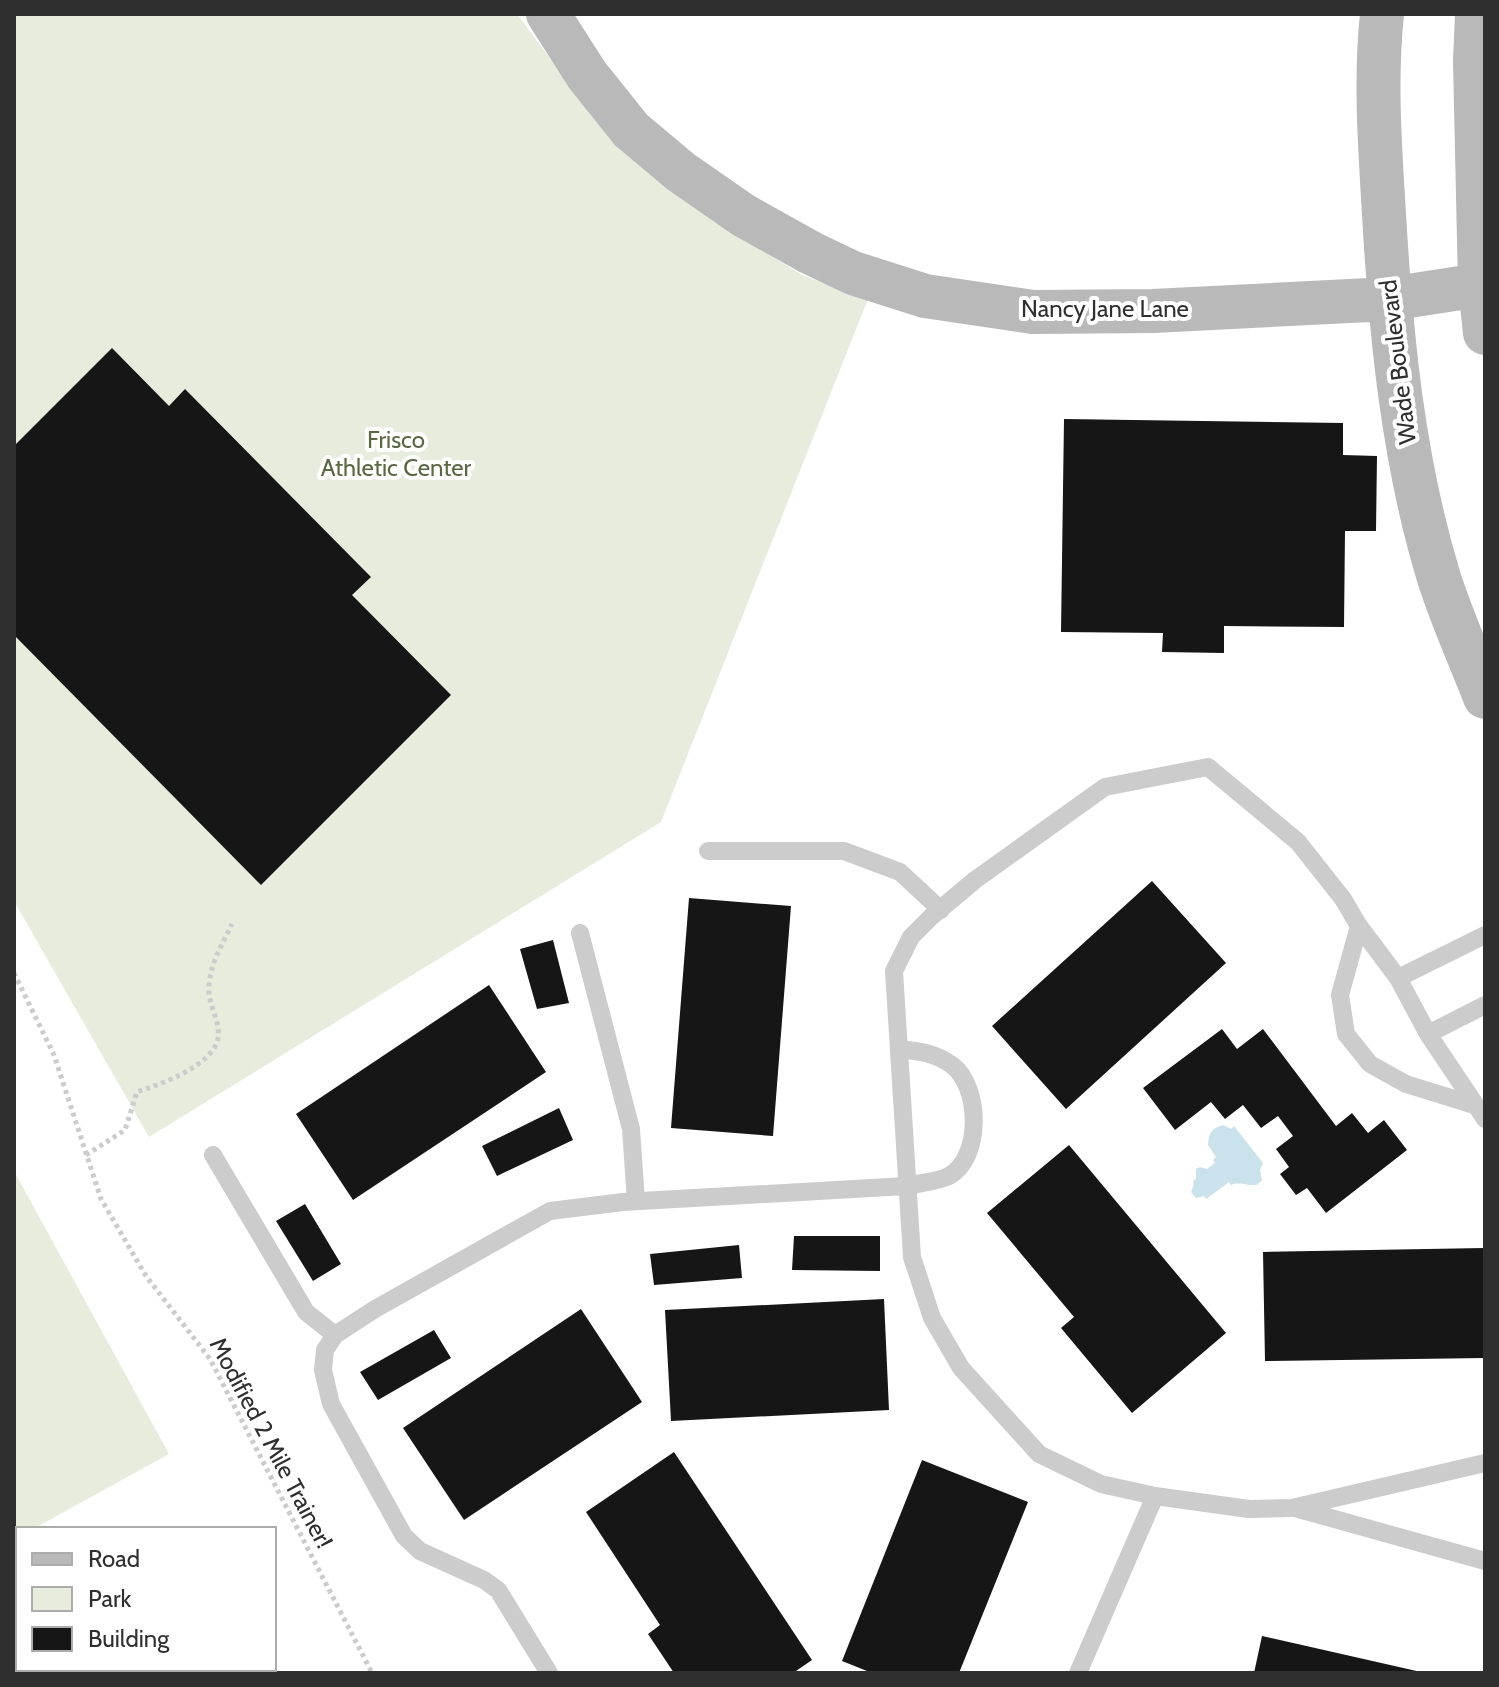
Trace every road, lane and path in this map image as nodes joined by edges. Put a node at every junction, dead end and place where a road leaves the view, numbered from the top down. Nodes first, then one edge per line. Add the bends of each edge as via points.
1 (548, 14) edge
2 (1382, 14) edge
3 (1477, 14) edge
4 (1483, 284) edge
5 (1389, 299) junction
6 (1485, 333) edge
7 (1485, 697) edge
8 (708, 851) dead end
9 (941, 910) junction
10 (232, 924) dead end
11 (1359, 926) junction
12 (580, 933) dead end
13 (1485, 935) edge
14 (14, 973) edge
15 (1398, 978) junction
16 (1485, 1005) edge
17 (1428, 1034) junction
18 (899, 1049) junction
19 (1481, 1113) edge
20 (86, 1155) junction
21 (213, 1155) dead end
22 (906, 1186) junction
23 (636, 1201) junction
24 (335, 1335) junction
25 (1485, 1463) edge
26 (1155, 1496) junction
27 (1292, 1508) junction
28 (1485, 1561) edge
29 (372, 1673) edge
30 (549, 1673) edge
31 (1078, 1673) edge

1 - 5 street, Nancy Jane Lane via 631,130 743,215 853,273 925,296 1033,312
2 - 5 street, Wade Boulevard via 1381,164
3 - 4 street
4 - 5 street, Nancy Jane Lane
4 - 6 street
5 - 7 street, Wade Boulevard via 1417,494 1440,580
8 - 9 lane via 844,851 900,872
9 - 11 lane via 1105,787 1208,767 1298,842
9 - 18 lane via 911,937 894,971
10 - 20 path via 213,964 208,992 218,1040 186,1073 137,1092 125,1130
11 - 15 lane
11 - 19 lane via 1340,995 1346,1034 1370,1064
12 - 23 lane via 631,1129
13 - 15 lane
14 - 20 path, Modified 2 Mile Trainer! via 54,1055
15 - 17 lane
16 - 17 lane
17 - 19 lane
18 - 22 lane
18 - 22 lane via 927,1052 955,1067 971,1094 975,1122 967,1160 949,1176
20 - 29 path, Modified 2 Mile Trainer! via 101,1199 146,1276 210,1359
21 - 24 lane via 306,1312
22 - 23 lane
22 - 26 lane via 912,1257 932,1318 961,1368 1039,1454 1101,1484
23 - 24 lane via 550,1211
24 - 30 lane via 325,1350 323,1370 331,1404 404,1536 420,1551 498,1590
25 - 27 lane
26 - 27 lane via 1249,1509
26 - 31 lane
27 - 28 lane

